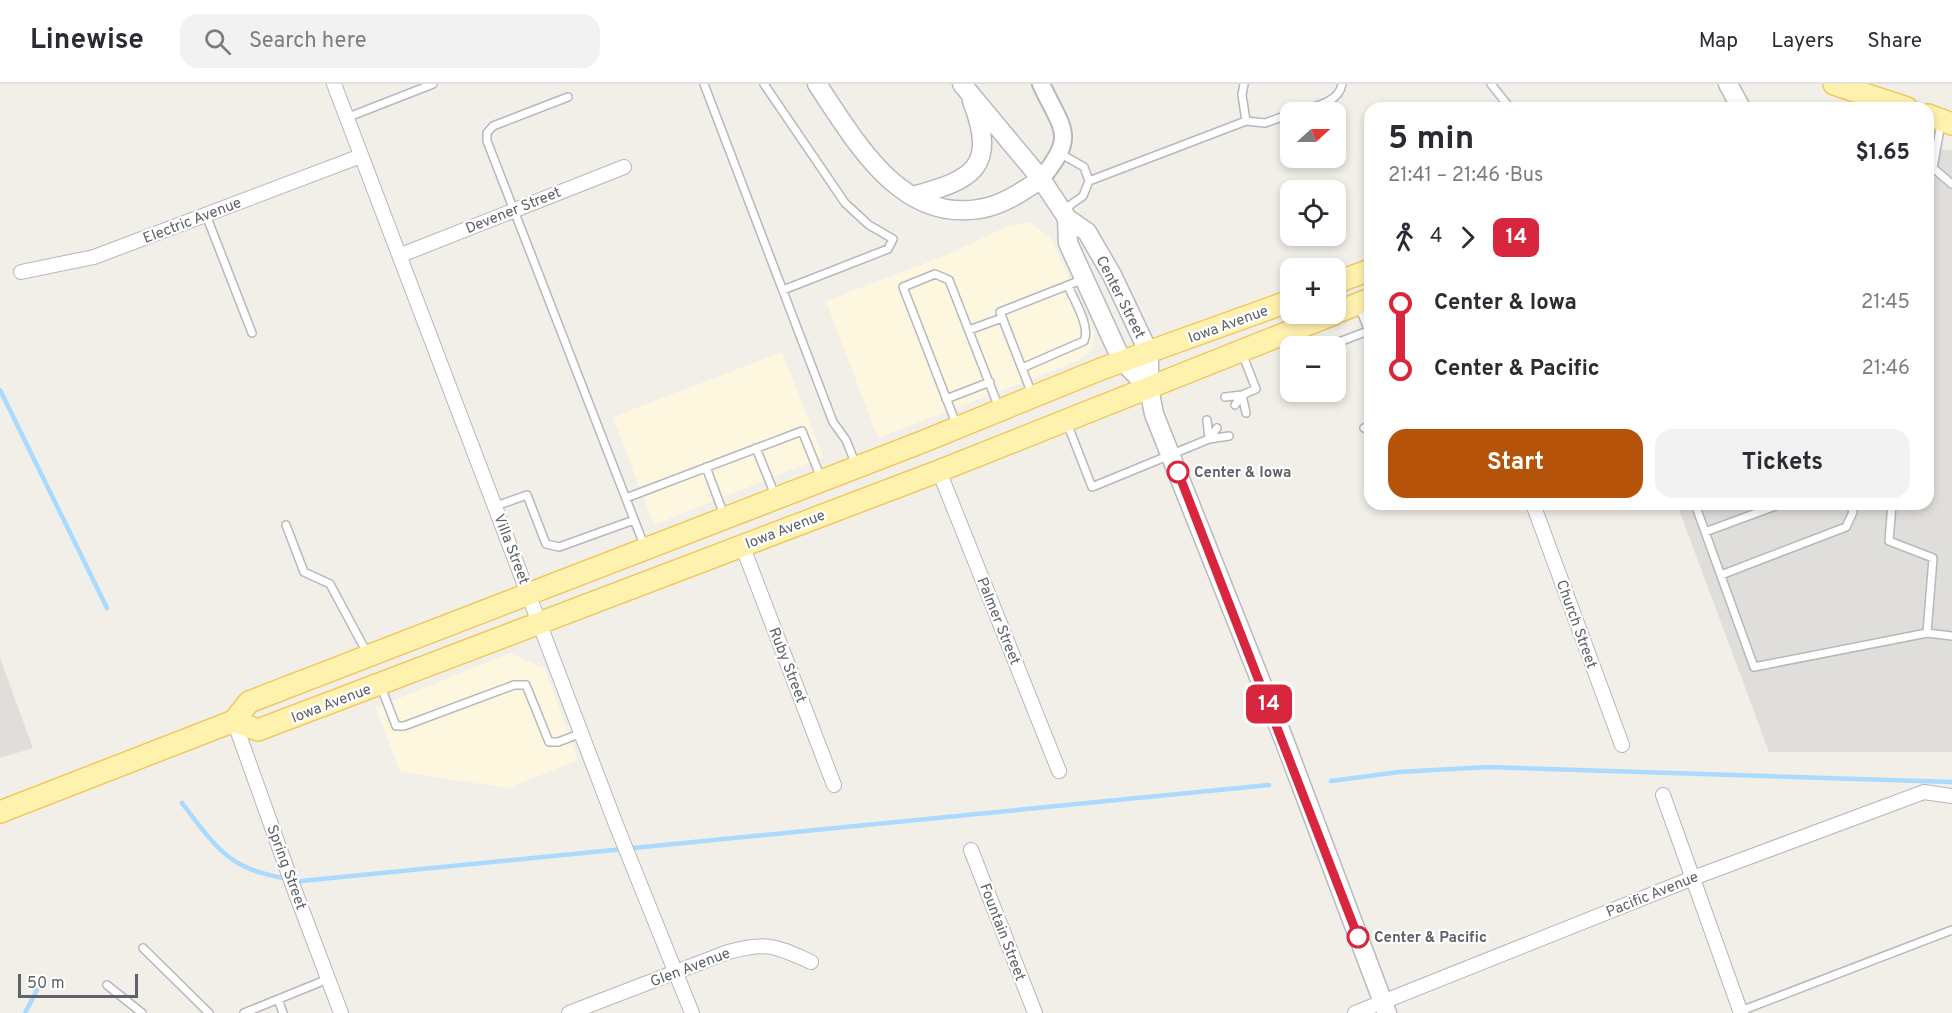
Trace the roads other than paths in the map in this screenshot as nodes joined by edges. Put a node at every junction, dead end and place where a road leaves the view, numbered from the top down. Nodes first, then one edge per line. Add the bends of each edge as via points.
1 (334, 84) edge
2 (433, 84) edge
3 (704, 84) edge
4 (764, 84) edge
5 (818, 84) edge
6 (1041, 84) edge
7 (1244, 84) edge
8 (1342, 84) edge
9 (1491, 84) edge
10 (1728, 84) edge
11 (1834, 84) edge
12 (965, 88) edge
13 (568, 97) dead end
14 (1325, 102) edge
15 (1505, 102) edge
16 (1738, 102) edge
17 (1889, 102) edge
18 (346, 118) junction
19 (1280, 118) edge
20 (1937, 120) edge
21 (1246, 121) junction
22 (1061, 154) junction
23 (361, 156) junction
24 (1934, 156) edge
25 (624, 166) dead end
26 (1934, 169) edge
27 (1041, 179) junction
28 (1089, 181) junction
29 (1952, 184) edge
30 (913, 196) junction
31 (513, 210) junction
32 (207, 215) junction
33 (1064, 215) junction
34 (401, 255) junction
35 (21, 272) dead end
36 (1364, 272) edge
37 (1086, 278) junction
38 (1346, 279) edge
39 (1068, 286) junction
40 (783, 290) junction
41 (1364, 301) edge
42 (1280, 305) edge
43 (1346, 308) edge
44 (1002, 318) junction
45 (1308, 324) edge
46 (969, 330) junction
47 (252, 333) dead end
48 (1364, 335) edge
49 (1346, 340) edge
50 (1241, 351) junction
51 (1149, 353) junction
52 (1122, 361) junction
53 (1022, 368) junction
54 (990, 382) junction
55 (1149, 388) junction
56 (1242, 395) junction
57 (1033, 397) junction
58 (1225, 397) dead end
59 (946, 399) junction
60 (1235, 405) dead end
61 (1000, 410) junction
62 (1246, 413) dead end
63 (1207, 420) dead end
64 (1066, 421) junction
65 (958, 428) junction
66 (1217, 428) dead end
67 (1229, 436) dead end
68 (1209, 439) junction
69 (756, 448) junction
70 (1171, 455) junction
71 (706, 467) junction
72 (857, 467) junction
73 (939, 471) junction
74 (822, 480) junction
75 (626, 498) junction
76 (776, 498) junction
77 (496, 506) junction
78 (1535, 510) edge
79 (1697, 510) edge
80 (1765, 510) edge
81 (1852, 510) edge
82 (1892, 510) edge
83 (725, 517) junction
84 (634, 520) junction
85 (286, 525) dead end
86 (1705, 532) junction
87 (742, 545) junction
88 (645, 548) junction
89 (1721, 575) junction
90 (528, 593) junction
91 (539, 621) junction
92 (1927, 633) junction
93 (1952, 636) edge
94 (368, 655) junction
95 (380, 684) junction
96 (234, 721) junction
97 (582, 733) junction
98 (1622, 744) dead end
99 (1059, 771) dead end
100 (834, 785) dead end
101 (1663, 795) dead end
102 (1952, 796) edge
103 (0, 812) edge
104 (971, 850) dead end
105 (1693, 878) junction
106 (1952, 930) edge
107 (143, 948) dead end
108 (812, 963) dead end
109 (676, 972) junction
110 (328, 979) junction
111 (107, 985) dead end
112 (278, 999) junction
113 (1385, 1008) edge
114 (1739, 1012) edge
115 (142, 1013) edge
116 (209, 1013) edge
117 (244, 1013) edge
118 (283, 1013) edge
119 (341, 1013) edge
120 (570, 1013) edge
121 (692, 1013) edge
122 (1035, 1013) edge
123 (1355, 1013) edge

1 - 18 street, Villa Street
2 - 18 lane
3 - 40 lane
4 - 40 lane via 845,203 869,225 893,239 888,249
5 - 30 main road via 877,170
6 - 22 street via 1064,134
7 - 21 lane
8 - 14 lane via 1341,92
9 - 15 lane
10 - 16 main road
11 - 17 main road
12 - 27 main road, Center Street
12 - 30 main road via 979,119 981,155 974,169 952,185
13 - 31 lane via 496,124 487,133
18 - 23 street, Villa Street
19 - 21 lane via 1265,123
20 - 24 lane
21 - 28 lane
22 - 27 street
22 - 28 lane via 1084,167
23 - 32 street, Electric Avenue
23 - 34 street, Villa Street
25 - 31 street, Devener Street
26 - 29 lane
27 - 30 main road via 1008,199 980,209 951,212
27 - 33 main road, Center Street
28 - 33 lane via 1083,196
31 - 34 street, Devener Street
31 - 75 lane
32 - 35 street, Electric Avenue via 94,257
32 - 47 lane
33 - 37 main road, Center Street via 1068,243
33 - 51 main road, Center Street via 1087,232
34 - 77 street, Villa Street
36 - 38 main road
37 - 39 lane
37 - 52 main road, Center Street
39 - 44 lane via 1000,312
39 - 53 lane via 1084,327 1084,341
40 - 72 lane via 833,422
41 - 43 main road, Iowa Avenue
42 - 51 main road, Iowa Avenue
44 - 46 lane
44 - 53 lane
45 - 50 main road, Iowa Avenue
46 - 54 lane
46 - 59 lane via 949,280 935,274 903,287
48 - 49 lane
50 - 55 main road, Iowa Avenue
50 - 56 lane via 1256,389
51 - 52 main road, Iowa Avenue
51 - 55 main road, Center Street
52 - 55 main road, Center Street
52 - 57 main road, Iowa Avenue
53 - 57 lane
54 - 59 lane
54 - 61 lane
55 - 64 main road, Iowa Avenue
55 - 70 main road, Center Street via 1154,414
56 - 58 lane
56 - 60 lane
56 - 62 lane
57 - 61 main road, Iowa Avenue
59 - 65 lane
61 - 65 main road, Iowa Avenue
63 - 68 lane
64 - 70 lane via 1092,487
64 - 73 main road, Iowa Avenue
65 - 72 main road, Iowa Avenue
66 - 68 lane
67 - 68 lane
68 - 70 lane
69 - 71 lane
69 - 74 lane via 802,431
69 - 76 lane
70 - 113 main road, Center Street
71 - 75 lane
71 - 83 lane
72 - 74 main road, Iowa Avenue
73 - 87 main road, Iowa Avenue
73 - 99 street, Palmer Street
74 - 76 main road, Iowa Avenue
75 - 84 lane
76 - 83 main road, Iowa Avenue
77 - 84 lane via 527,495 546,544 559,547
77 - 90 street, Villa Street
78 - 98 street, Church Street
79 - 86 lane
80 - 86 lane
81 - 89 lane via 1846,527
82 - 92 lane via 1888,541 1932,558
83 - 88 main road, Iowa Avenue
84 - 88 lane
85 - 94 lane via 304,572 330,584
86 - 89 lane
87 - 91 main road, Iowa Avenue
87 - 100 street, Ruby Street
88 - 90 main road, Iowa Avenue
89 - 92 lane via 1754,667
90 - 91 street, Villa Street
90 - 94 main road, Iowa Avenue
91 - 95 main road, Iowa Avenue
91 - 97 street, Villa Street
92 - 93 lane
94 - 96 main road, Iowa Avenue via 249,702
95 - 96 main road, Iowa Avenue via 258,730
95 - 97 lane via 396,726 514,685 526,685 549,742
96 - 103 main road, Iowa Avenue
96 - 110 street, Spring Street
97 - 109 street, Villa Street
101 - 105 street
102 - 105 street, Pacific Avenue via 1923,792
104 - 122 street, Fountain Street
105 - 113 street, Pacific Avenue
105 - 114 street
106 - 114 lane
107 - 116 lane
108 - 109 street, Glen Avenue via 774,945 752,945
109 - 120 street, Glen Avenue
109 - 121 street, Villa Street
110 - 112 lane
110 - 119 street, Spring Street
111 - 115 lane
112 - 117 lane
112 - 118 lane
113 - 123 street, Pacific Avenue

